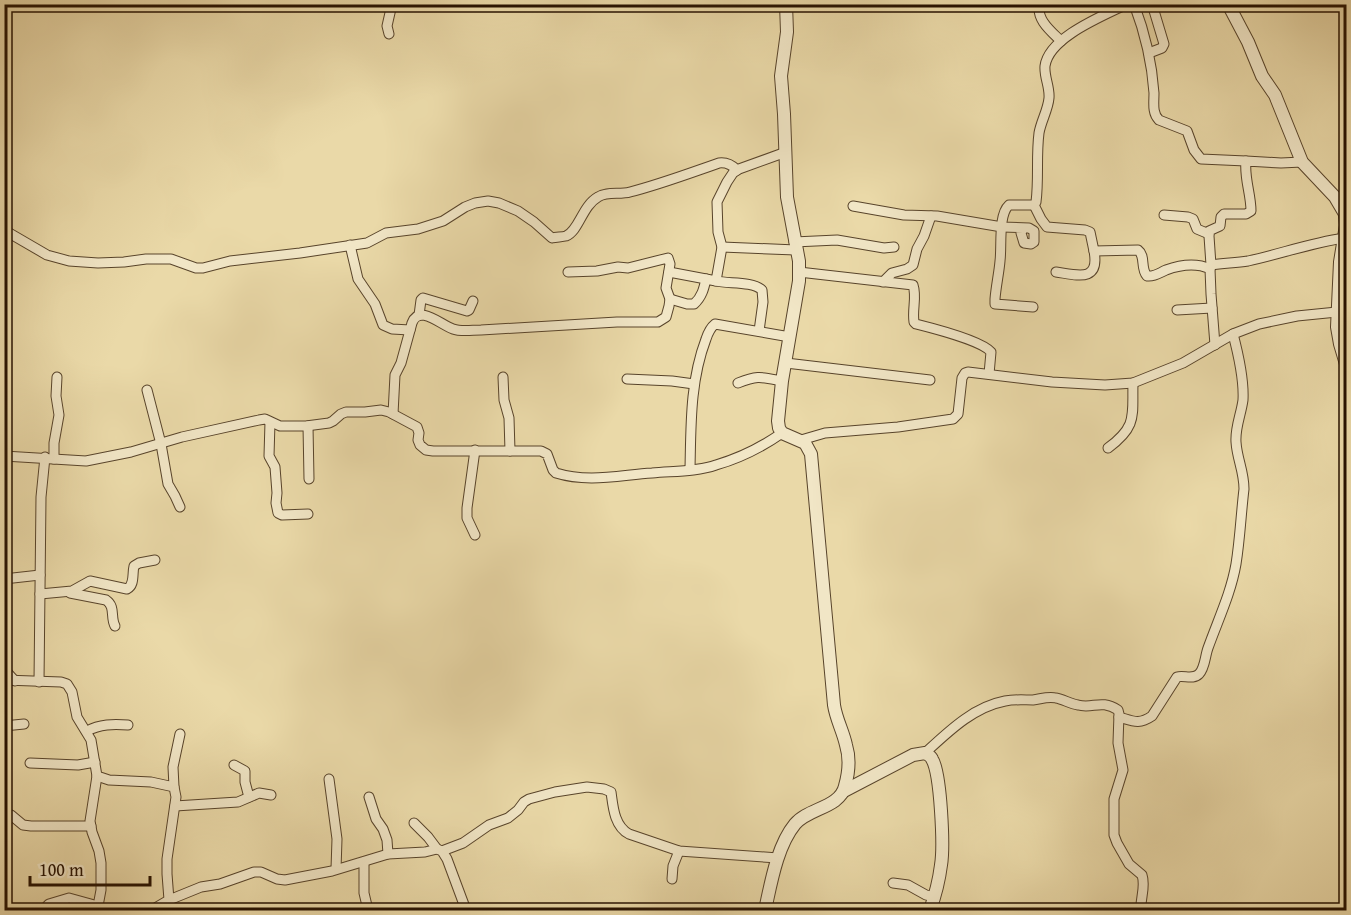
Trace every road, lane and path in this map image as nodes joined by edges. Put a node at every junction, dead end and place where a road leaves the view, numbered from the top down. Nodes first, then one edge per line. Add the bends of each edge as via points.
1 (392, 4) edge
2 (786, 4) edge
3 (1040, 4) edge
4 (1127, 4) edge
5 (1134, 4) edge
6 (1152, 4) edge
7 (1228, 4) edge
8 (389, 34) dead end
9 (1061, 41) junction
10 (1149, 53) junction
11 (786, 152) junction
12 (1246, 161) junction
13 (1302, 162) junction
14 (737, 170) junction
15 (1034, 205) junction
16 (853, 206) dead end
17 (1346, 213) edge
18 (1164, 215) dead end
19 (931, 216) junction
20 (1002, 227) junction
21 (1023, 228) dead end
22 (4, 230) edge
23 (1209, 234) junction
24 (1344, 238) junction
25 (350, 245) junction
26 (795, 246) junction
27 (722, 247) junction
28 (894, 247) dead end
29 (1094, 251) junction
30 (1211, 267) junction
31 (568, 272) dead end
32 (669, 272) junction
33 (799, 272) junction
34 (1056, 272) dead end
35 (711, 280) junction
36 (883, 282) junction
37 (670, 299) junction
38 (473, 301) dead end
39 (1033, 308) dead end
40 (1212, 308) junction
41 (1177, 310) dead end
42 (1337, 312) junction
43 (419, 315) junction
44 (410, 330) junction
45 (759, 332) junction
46 (1233, 334) junction
47 (790, 337) junction
48 (1215, 345) junction
49 (786, 363) junction
50 (1347, 364) edge
51 (989, 374) junction
52 (57, 377) dead end
53 (503, 377) dead end
54 (627, 379) dead end
55 (930, 380) dead end
56 (782, 381) junction
57 (1133, 383) junction
58 (694, 384) junction
59 (738, 384) dead end
60 (147, 390) dead end
61 (393, 414) junction
62 (270, 422) junction
63 (308, 426) junction
64 (782, 433) junction
65 (801, 440) junction
66 (161, 444) junction
67 (1108, 448) dead end
68 (475, 450) junction
69 (510, 451) junction
70 (4, 456) edge
71 (50, 458) junction
72 (690, 470) junction
73 (309, 479) dead end
74 (180, 507) dead end
75 (308, 514) dead end
76 (475, 535) dead end
77 (155, 560) dead end
78 (40, 575) junction
79 (4, 579) edge
80 (68, 592) junction
81 (40, 594) junction
82 (115, 626) dead end
83 (4, 669) edge
84 (4, 680) edge
85 (15, 681) junction
86 (39, 682) junction
87 (1119, 717) junction
88 (24, 724) dead end
89 (128, 725) dead end
90 (4, 726) edge
91 (87, 731) junction
92 (180, 734) dead end
93 (925, 753) junction
94 (95, 762) junction
95 (30, 763) dead end
96 (234, 765) dead end
97 (97, 776) junction
98 (329, 779) dead end
99 (174, 787) junction
100 (844, 791) junction
101 (271, 795) dead end
102 (249, 797) junction
103 (369, 797) dead end
104 (175, 806) junction
105 (11, 815) dead end
106 (414, 823) dead end
107 (91, 826) junction
108 (440, 850) junction
109 (679, 851) junction
110 (388, 855) junction
111 (778, 858) junction
112 (364, 862) junction
113 (336, 869) junction
114 (672, 879) dead end
115 (893, 883) dead end
116 (934, 897) junction
117 (169, 900) junction
118 (99, 908) edge
119 (45, 910) edge
120 (155, 910) edge
121 (368, 910) edge
122 (466, 910) edge
123 (765, 910) edge
124 (930, 910) edge
125 (1141, 910) edge

1 - 8 street
2 - 11 street via 787,32 781,72
3 - 9 street via 1040,15
4 - 9 street
5 - 10 street
6 - 10 street via 1164,44
7 - 13 street via 1275,95
9 - 15 street via 1047,58 1045,67 1049,98 1040,132
10 - 12 street via 1156,117 1187,131 1201,159
11 - 14 street
11 - 26 street via 787,197
12 - 13 street
12 - 23 street via 1251,211 1224,214 1220,226
13 - 17 street
14 - 25 street via 730,164 719,163 627,193 600,195 565,236 552,238 518,211 488,201 418,229 387,233 367,243
14 - 27 street via 717,202
15 - 20 street via 1009,205
15 - 29 street via 1047,227 1090,232
16 - 19 street
17 - 24 street
18 - 23 street via 1192,218 1197,229
19 - 20 street
19 - 36 street via 913,265 892,273
20 - 21 street
20 - 39 street via 995,304
22 - 25 street via 46,255 69,261 171,259 196,268
23 - 30 street
24 - 30 street
24 - 42 street
25 - 44 street via 358,279 375,303 382,325
26 - 27 street
26 - 28 street via 837,240
26 - 33 street
27 - 35 street
29 - 30 street via 1138,250 1144,273 1150,277 1189,266
29 - 34 street via 1091,273 1085,276
30 - 40 street
31 - 32 street via 627,268 666,257
32 - 35 street
32 - 37 street via 666,288
33 - 36 street
33 - 47 street
35 - 37 street via 694,304
35 - 45 street via 762,290
36 - 51 street via 913,285 916,324 990,349
37 - 43 street via 666,317 658,322 461,330
38 - 43 street via 467,311 423,298
40 - 41 street
40 - 48 street
42 - 46 street via 1279,319
42 - 50 street via 1338,336
43 - 44 street via 414,317
44 - 61 street via 395,375
45 - 47 street
45 - 58 street via 713,325 702,349
46 - 48 street
46 - 87 street via 1243,396 1236,442 1244,477 1236,564 1229,591 1200,674 1177,677 1147,719 1138,722
47 - 49 street
48 - 57 street
49 - 55 street
49 - 56 street
51 - 57 street via 1052,382
51 - 65 street via 964,375 958,414 953,419 825,433
52 - 71 street via 59,415
53 - 69 street
54 - 58 street
56 - 59 street via 759,376
56 - 64 street via 778,421
57 - 67 street via 1131,421
58 - 72 street
60 - 66 street
61 - 63 street via 377,410 346,412 329,423
61 - 68 street via 417,427 420,445 426,450
62 - 63 street
62 - 66 street via 259,420
62 - 75 street via 269,456 276,467 278,513
63 - 73 street
64 - 65 street
64 - 72 street via 757,449 718,465
65 - 100 street via 811,454 834,705 848,755
66 - 71 street via 86,461
66 - 74 street via 168,484
68 - 69 street
68 - 76 street via 467,508
69 - 72 street via 544,452 556,473 591,478
70 - 71 street
71 - 78 street via 41,497
77 - 80 street via 134,566 132,586 127,589 90,581
78 - 79 street
78 - 81 street
80 - 81 street
80 - 82 street via 106,600 113,610
81 - 86 street
83 - 85 street
84 - 85 street
85 - 86 street
86 - 91 street via 67,684 77,717
87 - 93 street via 1118,710 1105,705 1077,705 1055,697 1004,701 974,713
87 - 125 street via 1123,770 1114,799 1114,835 1130,864 1142,874
88 - 90 street
89 - 91 street via 104,725
91 - 94 street
92 - 99 street via 174,760
93 - 100 street via 913,755
93 - 116 street via 936,770 942,828 942,863
94 - 95 street
94 - 97 street
96 - 102 street via 245,771
97 - 99 street
97 - 107 street
98 - 113 street via 337,838
99 - 104 street
100 - 111 street via 799,820
101 - 102 street via 259,793
102 - 104 street via 238,802
103 - 110 street via 387,840
104 - 117 street via 167,859
105 - 107 street via 23,825
106 - 108 street
107 - 118 street via 101,863
108 - 109 street via 463,843 489,825 508,818 524,802 587,787 611,792 615,814 625,832
108 - 110 street
108 - 122 street
109 - 111 street
109 - 114 street
110 - 112 street
111 - 123 street
112 - 113 street
112 - 121 street
113 - 117 street via 285,880 254,872
115 - 116 street
116 - 124 street
117 - 120 street
118 - 119 street via 69,898 49,904

